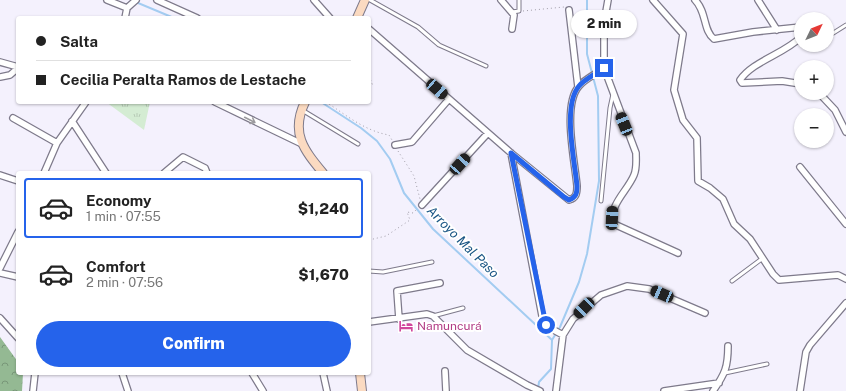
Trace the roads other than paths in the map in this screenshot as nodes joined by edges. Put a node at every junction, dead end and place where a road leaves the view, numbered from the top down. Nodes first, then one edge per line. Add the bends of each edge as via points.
1 (107, 0) edge
2 (136, 0) edge
3 (157, 0) edge
4 (314, 0) edge
5 (365, 0) edge
6 (370, 0) edge
7 (501, 0) edge
8 (519, 0) edge
9 (608, 0) edge
10 (653, 0) edge
11 (695, 0) edge
12 (758, 0) edge
13 (129, 6) junction
14 (569, 10) road end
15 (513, 14) junction
16 (126, 16) edge
17 (193, 16) edge
18 (328, 16) edge
19 (358, 16) edge
20 (846, 25) edge
21 (794, 28) edge
22 (512, 29) dead end
23 (777, 30) junction
24 (371, 31) edge
25 (834, 33) edge
26 (794, 42) edge
27 (0, 62) edge
28 (16, 66) edge
29 (486, 66) dead end
30 (604, 68) junction
31 (16, 69) edge
32 (0, 77) edge
33 (794, 83) edge
34 (578, 87) junction
35 (613, 94) junction
36 (449, 99) junction
37 (826, 100) edge
38 (85, 104) edge
39 (219, 104) edge
40 (304, 104) edge
41 (302, 110) junction
42 (13, 118) dead end
43 (72, 121) junction
44 (846, 132) edge
45 (488, 133) junction
46 (58, 143) junction
47 (302, 144) junction
48 (358, 144) dead end
49 (394, 145) road end
50 (511, 153) junction
51 (800, 167) dead end
52 (45, 171) edge
53 (103, 171) edge
54 (166, 171) edge
55 (206, 171) edge
56 (322, 171) edge
57 (0, 176) edge
58 (16, 180) edge
59 (601, 201) dead end
60 (421, 205) road end
61 (846, 224) edge
62 (16, 236) edge
63 (678, 253) dead end
64 (763, 258) junction
65 (432, 262) dead end
66 (0, 268) edge
67 (371, 271) edge
68 (0, 273) edge
69 (16, 276) edge
70 (846, 279) edge
71 (732, 281) dead end
72 (440, 283) dead end
73 (846, 303) edge
74 (463, 308) dead end
75 (705, 313) dead end
76 (432, 316) junction
77 (0, 318) edge
78 (399, 319) junction
79 (371, 322) edge
80 (561, 334) junction
81 (16, 336) edge
82 (728, 346) dead end
83 (767, 364) dead end
84 (445, 371) dead end
85 (725, 373) junction
86 (35, 375) edge
87 (123, 375) edge
88 (253, 375) edge
89 (323, 375) edge
90 (360, 375) edge
91 (719, 383) junction
92 (528, 388) edge
93 (33, 391) edge
94 (128, 391) edge
95 (263, 391) edge
96 (327, 391) edge
97 (362, 391) edge
98 (446, 391) edge
99 (540, 391) edge
100 (556, 391) edge
101 (664, 391) edge
102 (713, 391) edge
103 (800, 391) edge

1 - 13 street
2 - 13 street
3 - 17 street
4 - 18 street
5 - 19 main road
6 - 29 lane via 418,27 439,45
7 - 15 street
8 - 15 lane via 519,11
9 - 30 street via 604,23
10 - 64 street via 683,34 674,90 683,120 697,138 698,181 723,199 734,224 750,239
11 - 23 street via 704,13 708,33 714,39
12 - 23 street
13 - 16 street
14 - 34 street
15 - 22 street
20 - 25 lane
21 - 23 street
24 - 36 street
26 - 33 street via 751,69 740,80 742,83
27 - 28 street
30 - 34 street
30 - 35 street
31 - 32 street via 10,75
34 - 50 street via 570,116 577,186 574,198 569,200 564,197
35 - 59 lane
35 - 63 street via 636,153 634,176 613,210 614,224
36 - 45 street
36 - 49 street via 412,142
37 - 44 street via 835,110
38 - 43 street
39 -> 47 street
40 - 41 main road
41 - 47 main road via 298,130
41 - 48 lane
42 - 46 street
43 - 46 street
43 - 53 street
45 - 50 street
45 - 60 street
46 - 52 street
47 - 56 main road
50 - 80 street via 544,321 548,327
51 - 61 street
54 - 55 street via 183,157
57 - 58 street
62 - 66 street
64 - 70 street via 778,280 838,275
64 - 71 lane
65 - 67 lane via 383,272
68 - 69 street
72 - 78 street via 396,291
73 - 103 street via 806,352
74 - 76 lane
75 - 80 street via 649,289 627,286 615,288 601,295 584,308
76 - 78 street via 427,314
76 - 92 street via 467,350
77 - 81 street
78 - 79 street
80 - 100 street
82 - 85 street
83 - 85 lane
84 - 98 street
85 - 91 street
86 - 93 street
87 - 94 street
88 - 95 street
89 - 96 street
90 - 97 main road
91 - 101 street
91 - 102 street
92 - 99 street

